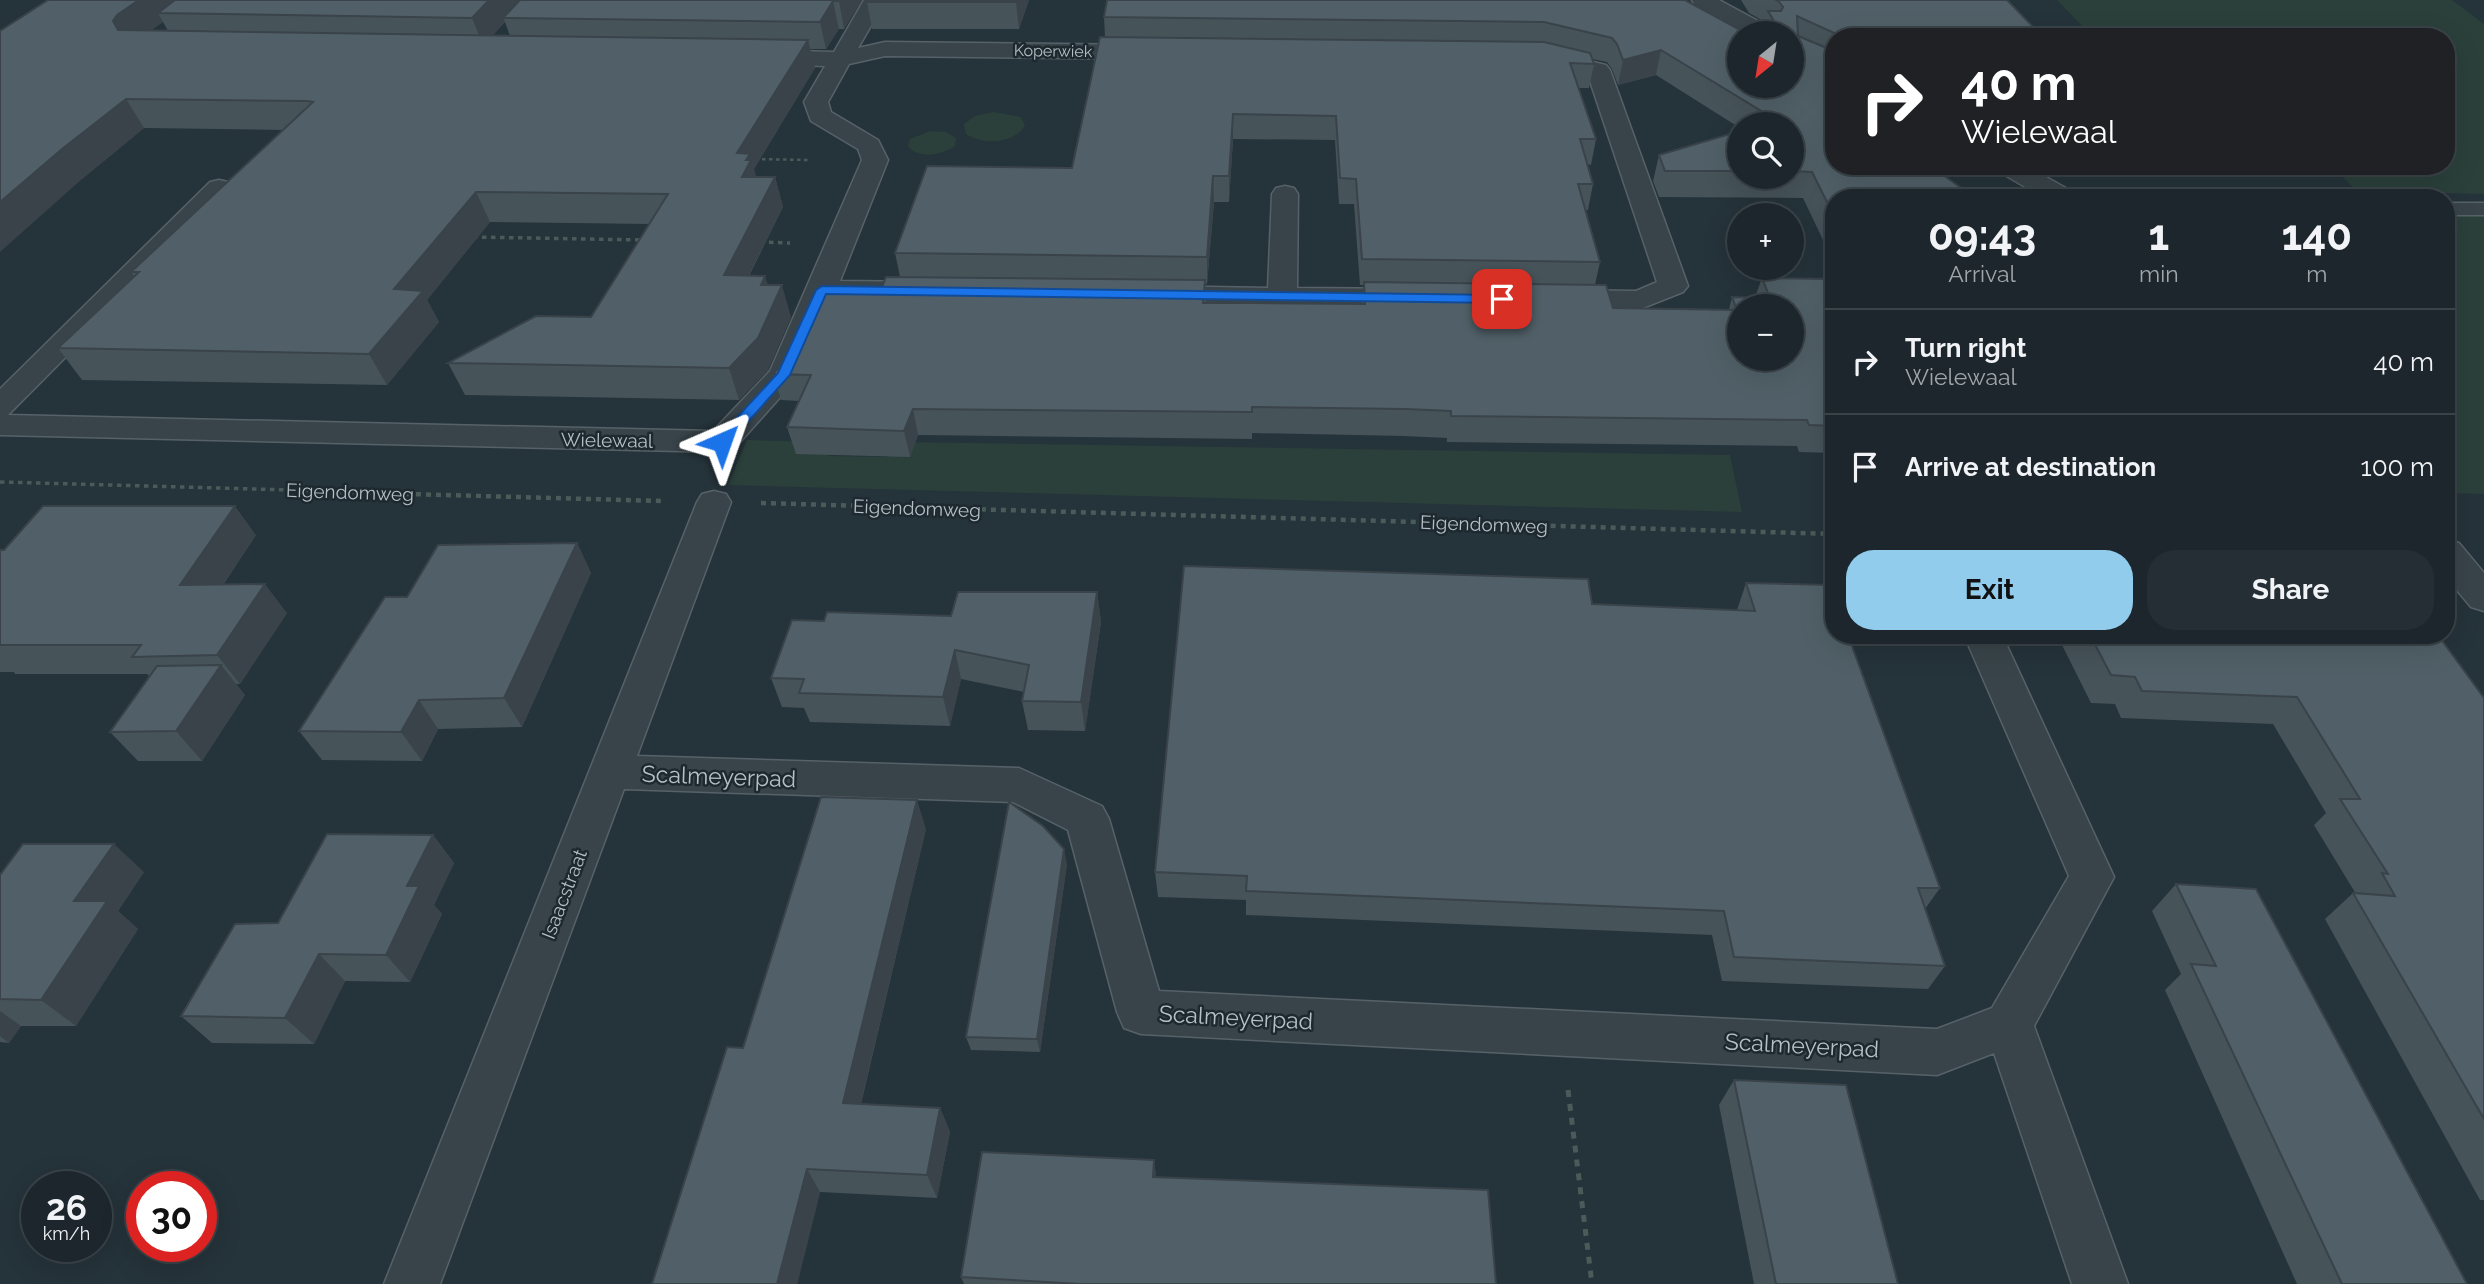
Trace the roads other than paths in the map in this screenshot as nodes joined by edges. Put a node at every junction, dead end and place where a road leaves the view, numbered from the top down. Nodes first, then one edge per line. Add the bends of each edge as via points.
1 (874, 0) edge
2 (1703, 0) edge
3 (1741, 21) edge
4 (1164, 52) edge
5 (1527, 56) edge
6 (734, 57) edge
7 (842, 59) junction
8 (2023, 175) edge
9 (219, 188) edge
10 (2048, 189) edge
11 (1285, 194) dead end
12 (2455, 209) edge
13 (2484, 209) edge
14 (822, 290) junction
15 (961, 292) edge
16 (1128, 294) edge
17 (1282, 296) junction
18 (1447, 298) edge
19 (1530, 299) edge
20 (0, 407) edge
21 (0, 425) edge
22 (714, 502) road end
23 (2455, 563) edge
24 (2484, 598) edge
25 (1987, 644) edge
26 (612, 772) junction
27 (2009, 1024) junction
28 (412, 1284) edge
29 (2100, 1284) edge

1 - 7 street
2 - 3 street
4 - 7 street, Koperwiek via 885,49
5 - 19 street via 1598,70 1673,286 1640,300
6 - 7 street, Koperwiek
7 - 14 street via 816,103 820,116 869,145 875,160
8 - 10 street
9 - 20 street
11 - 17 street
12 - 13 lane
14 - 15 street
14 - 21 street, Wielewaal via 784,375 722,442
16 - 17 street
17 - 18 street
22 - 26 street, Isaacstraat
23 - 24 street
25 - 27 street via 2092,877
26 - 27 street, Scalmeyerpad via 1019,785 1087,819 1141,1012 1937,1052
26 - 28 street, Isaacstraat
27 - 29 street

